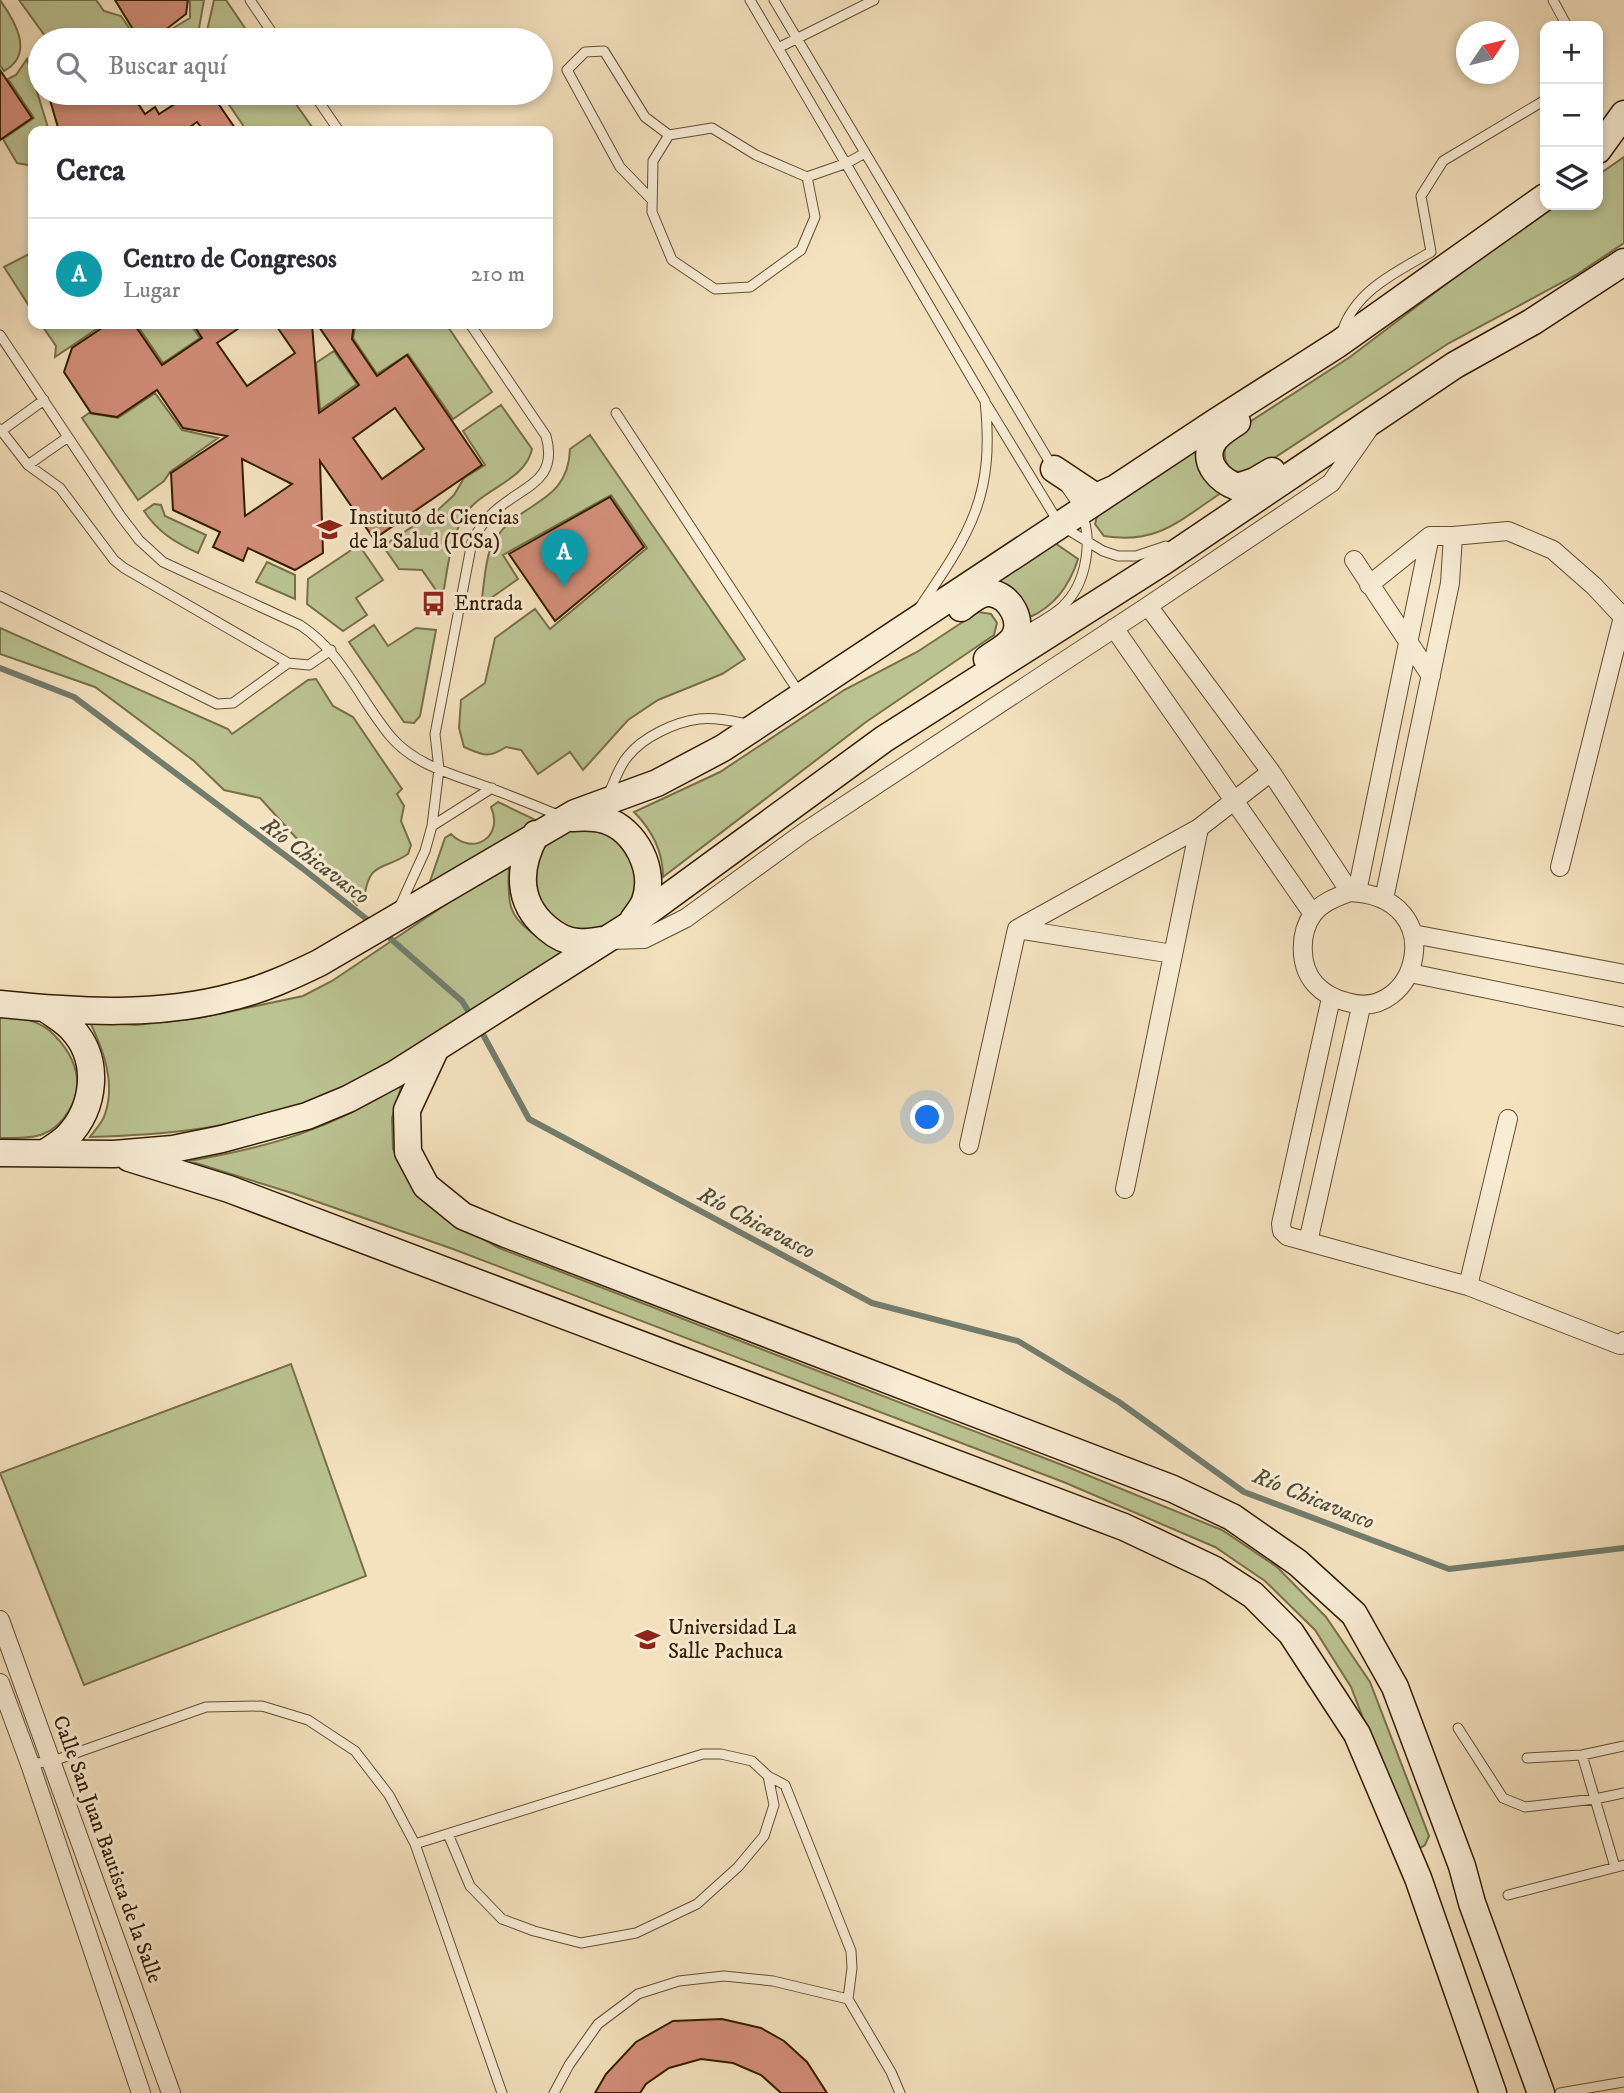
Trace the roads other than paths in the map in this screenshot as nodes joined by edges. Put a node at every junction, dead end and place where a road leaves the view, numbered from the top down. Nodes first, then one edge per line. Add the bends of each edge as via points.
1 (250, 0) edge
2 (750, 0) edge
3 (774, 0) edge
4 (874, 0) edge
5 (1553, 0) edge
6 (1564, 21) edge
7 (269, 28) edge
8 (797, 38) junction
9 (778, 48) junction
10 (1540, 103) edge
11 (321, 105) edge
12 (1624, 114) edge
13 (336, 126) edge
14 (669, 135) junction
15 (1624, 143) edge
16 (1600, 147) edge
17 (865, 153) junction
18 (1603, 157) edge
19 (847, 163) junction
20 (807, 177) junction
21 (652, 200) junction
22 (1540, 200) edge
23 (1438, 261) junction
24 (1624, 262) edge
25 (473, 329) edge
26 (0, 335) edge
27 (1338, 344) junction
28 (44, 400) junction
29 (985, 401) junction
30 (616, 413) dead end
31 (1380, 414) junction
32 (0, 430) edge
33 (68, 437) junction
34 (28, 465) junction
35 (1054, 469) junction
36 (1115, 488) junction
37 (1071, 518) junction
38 (1218, 524) junction
39 (1430, 536) junction
40 (1453, 536) junction
41 (1087, 542) junction
42 (1354, 561) dead end
43 (1369, 585) junction
44 (0, 596) edge
45 (1148, 606) junction
46 (1623, 618) edge
47 (907, 626) junction
48 (1114, 628) junction
49 (1013, 638) junction
50 (1408, 644) junction
51 (331, 650) junction
52 (289, 663) junction
53 (836, 673) junction
54 (1431, 676) junction
55 (801, 696) junction
56 (757, 726) junction
57 (848, 766) junction
58 (439, 769) junction
59 (1271, 772) junction
60 (492, 788) junction
61 (864, 792) junction
62 (1233, 800) junction
63 (604, 803) junction
64 (566, 818) junction
65 (432, 826) junction
66 (1199, 828) junction
67 (537, 834) junction
68 (1560, 867) dead end
69 (1353, 892) junction
70 (1384, 899) junction
71 (1313, 914) junction
72 (387, 924) junction
73 (631, 924) junction
74 (1017, 929) junction
75 (1413, 934) junction
76 (606, 940) junction
77 (1173, 954) junction
78 (1410, 972) junction
79 (1624, 974) edge
80 (1331, 998) junction
81 (0, 1004) edge
82 (1361, 1007) junction
83 (46, 1009) junction
84 (1624, 1017) edge
85 (435, 1050) junction
86 (1508, 1119) dead end
87 (969, 1145) dead end
88 (0, 1153) edge
89 (45, 1153) junction
90 (114, 1153) junction
91 (1125, 1189) dead end
92 (1308, 1242) junction
93 (1468, 1286) junction
94 (1624, 1341) edge
95 (0, 1620) edge
96 (0, 1684) edge
97 (1458, 1728) dead end
98 (1624, 1746) edge
99 (1582, 1755) junction
100 (1527, 1758) dead end
101 (53, 1761) junction
102 (30, 1764) junction
103 (768, 1776) junction
104 (1624, 1793) edge
105 (1595, 1799) junction
106 (448, 1834) junction
107 (415, 1844) junction
108 (1462, 1866) junction
109 (1620, 1866) edge
110 (1418, 1878) junction
111 (1508, 1895) dead end
112 (848, 1999) junction
113 (1624, 2082) edge
114 (141, 2093) edge
115 (171, 2093) edge
116 (502, 2093) edge
117 (554, 2093) edge
118 (900, 2093) edge
119 (1493, 2093) edge
120 (1541, 2093) edge
121 (1560, 2093) edge

1 - 7 lane
2 - 9 lane
3 - 8 lane
4 - 8 lane
5 - 6 lane
8 - 9 lane
8 - 17 lane
9 - 19 lane
10 - 23 lane via 1443,160 1422,196
11 - 13 lane
12 - 16 main road
14 - 20 lane via 712,128 756,155
14 - 21 lane via 653,161
14 - 21 lane via 645,117 604,51 584,52 567,70 620,167
15 - 18 main road
17 - 19 lane
17 - 35 lane
19 - 20 lane
19 - 29 lane
20 - 21 lane via 815,217 801,250 750,287 715,289 672,260 652,212
22 - 23 main road
23 - 27 main road
24 - 31 main road
25 - 58 lane via 546,436 551,451 548,466 538,479 495,510 472,542 435,734
26 - 28 lane
27 - 31 main road via 1223,432 1211,445 1214,470 1237,487 1255,481 1322,438
27 - 36 main road
28 - 32 lane
28 - 33 lane
29 - 37 lane
29 - 47 lane via 987,464 977,511
30 - 55 lane
31 - 38 main road
31 - 45 street via 1331,483
32 - 34 lane
33 - 34 lane
33 - 51 lane via 133,532 163,562 300,625
34 - 52 lane via 60,488 124,568
35 - 36 main road via 1096,497
35 - 37 lane
36 - 37 main road
37 - 41 lane
37 - 41 lane
37 - 47 main road
38 - 41 lane via 1136,556 1118,556
38 - 57 main road
39 - 40 street
39 - 43 street
39 - 50 street
40 - 46 street via 1508,531 1553,550
40 - 54 street via 1450,583
41 - 49 lane via 1083,572 1073,594 1062,607
42 - 43 street
43 - 50 street
44 - 52 lane via 217,704 233,703
45 - 48 street
45 - 59 street
46 - 68 street
47 - 53 main road
48 - 61 street
48 - 62 street
49 - 53 main road via 1016,614 1009,604 1000,596 982,594 914,639
49 - 57 main road via 886,725
50 - 54 street
50 - 69 street
51 - 52 lane via 309,665
51 - 58 lane via 391,737 410,755
53 - 55 main road
54 - 70 street
55 - 56 main road
56 - 63 main road via 657,783
56 - 63 lane via 727,719 674,725 627,757
57 - 61 street
57 - 73 main road
58 - 60 lane
58 - 65 lane
59 - 62 street
59 - 69 street
60 - 64 lane
60 - 65 lane
61 - 76 street via 686,918 644,939
62 - 66 street
62 - 71 street
63 - 64 main road
64 - 67 main road
64 - 73 main road via 605,820 630,837 639,850 648,886 645,902
65 - 72 lane via 425,851
66 - 74 street
66 - 77 street
67 - 72 main road
67 - 76 main road via 527,851 522,883 537,920 562,938
69 - 70 street
69 - 71 street via 1332,898
70 - 75 street via 1405,917
71 - 80 street via 1303,936 1303,960 1313,982
72 - 83 main road via 282,981 234,996 184,1007
73 - 76 main road
74 - 77 street
74 - 87 street
75 - 78 street
75 - 79 street
76 - 85 main road
77 - 91 street
78 - 82 street via 1393,993
78 - 84 street
80 - 82 street
80 - 92 street via 1281,1224 1287,1236
81 - 83 main road
82 - 92 street
83 - 89 main road via 71,1028 85,1047 92,1086 81,1120
85 - 90 main road via 348,1099 307,1116 173,1149
85 - 108 main road via 407,1110 408,1152 426,1186 463,1216 1173,1489 1232,1517 1298,1563 1354,1614 1395,1687
86 - 93 street
88 - 89 main road
89 - 90 main road
90 - 110 main road via 229,1188 1124,1527 1213,1569 1253,1595 1291,1633 1357,1734
92 - 93 street
93 - 94 street via 1620,1345
95 - 101 street, Calle San Juan Bautista de la Salle
96 - 102 street
97 - 105 lane via 1503,1798 1525,1807
98 - 99 lane
99 - 100 lane
99 - 105 lane
101 - 102 lane
101 - 107 lane via 206,1707 262,1706 308,1720 355,1751 389,1795
101 - 115 street, Calle San Juan Bautista de la Salle
102 - 114 street
103 - 106 lane via 752,1761 703,1754
103 - 106 lane via 774,1805 764,1836 697,1904 636,1933 581,1943 502,1919 470,1886
103 - 112 lane via 785,1785 850,1951
104 - 105 lane
105 - 109 lane
106 - 107 lane
107 - 116 lane
108 - 110 main road
108 - 120 main road
109 - 111 lane
110 - 119 main road
112 - 117 lane via 773,1981 724,1976 679,1981 638,1994 598,2024
112 - 118 lane
113 - 121 lane

